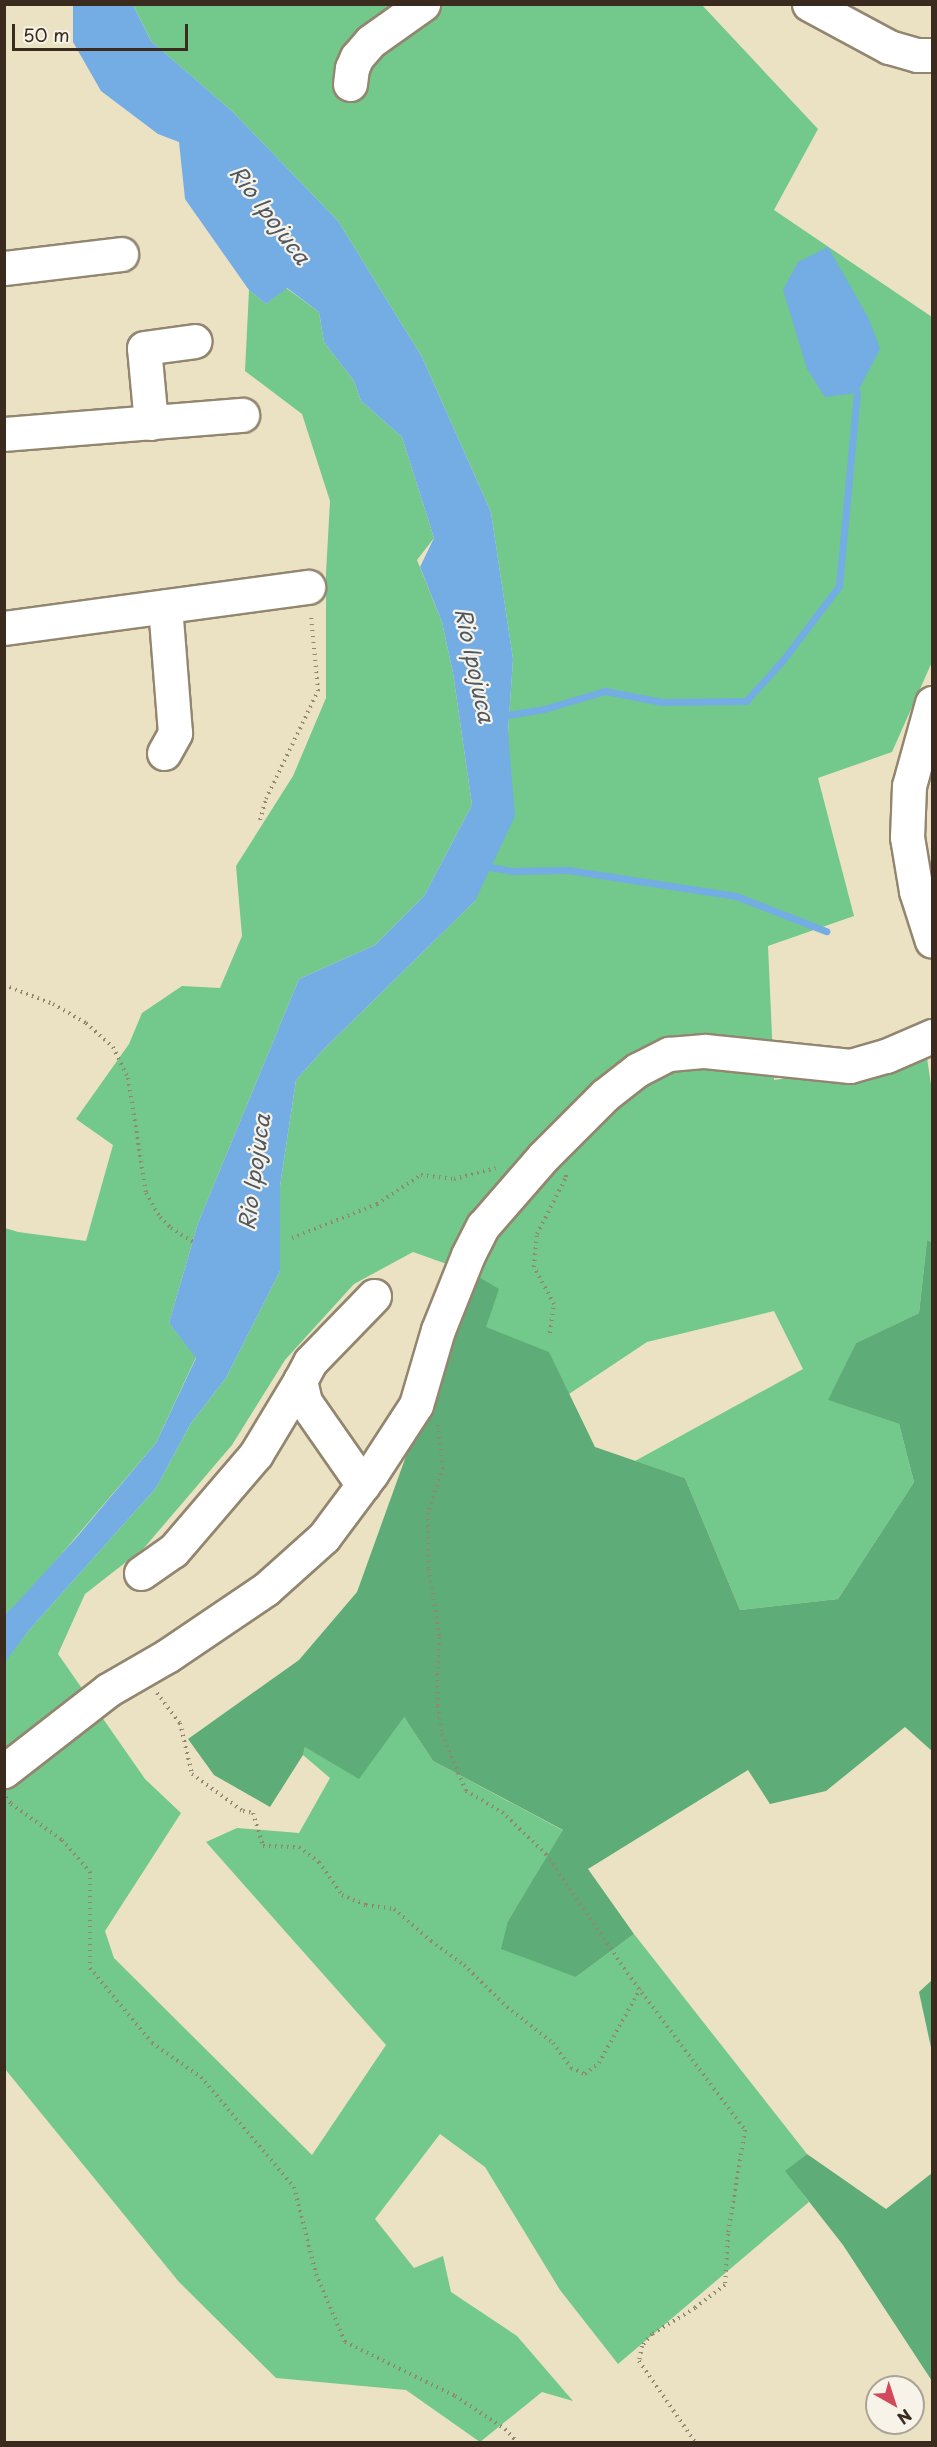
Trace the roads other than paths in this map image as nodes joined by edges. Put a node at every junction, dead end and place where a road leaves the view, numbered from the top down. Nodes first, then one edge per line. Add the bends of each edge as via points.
1 (423, 4) edge
2 (809, 4) edge
3 (933, 55) edge
4 (350, 84) dead end
5 (121, 254) dead end
6 (4, 268) edge
7 (195, 341) dead end
8 (242, 415) dead end
9 (151, 423) junction
10 (4, 434) edge
11 (308, 587) road end
12 (165, 606) junction
13 (4, 628) edge
14 (933, 703) edge
15 (164, 753) dead end
16 (924, 890) edge
17 (932, 939) edge
18 (933, 1036) edge
19 (374, 1296) dead end
20 (300, 1381) junction
21 (363, 1485) junction
22 (141, 1573) dead end
23 (4, 1771) edge

1 - 4 street via 371,40 357,57
2 - 3 street via 889,47
5 - 6 street
7 - 9 street via 144,348
8 - 9 street
9 - 10 street
11 - 12 street
12 - 13 street
12 - 15 street via 175,732
14 - 16 street via 909,786 907,837
16 - 17 street
18 - 21 street via 850,1066 705,1051 669,1054 637,1070 605,1095 513,1189 483,1226 438,1330 416,1405
19 - 20 street via 310,1362
20 - 21 street via 305,1402
20 - 22 street via 256,1454 173,1551
21 - 23 street via 324,1538 266,1589 108,1690

